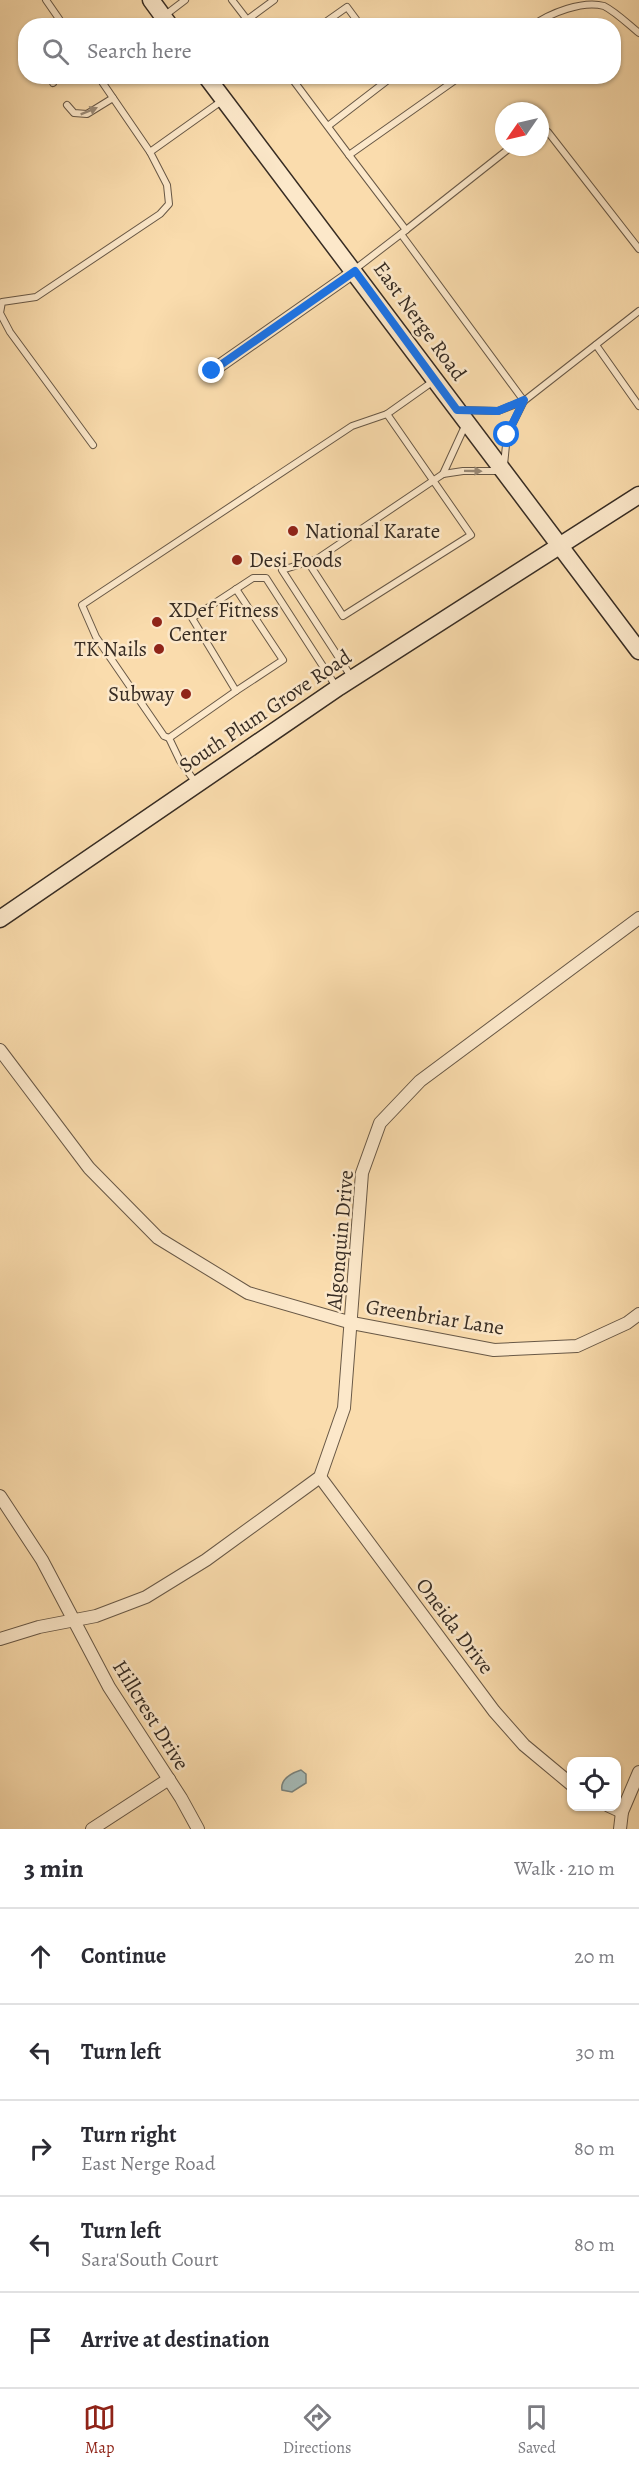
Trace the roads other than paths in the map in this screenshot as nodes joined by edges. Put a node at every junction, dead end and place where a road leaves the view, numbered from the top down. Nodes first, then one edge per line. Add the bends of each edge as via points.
1 (46, 0) edge
2 (151, 0) edge
3 (185, 0) edge
4 (232, 0) edge
5 (274, 0) edge
6 (58, 18) edge
7 (165, 18) edge
8 (170, 18) edge
9 (246, 18) edge
10 (255, 18) edge
11 (331, 18) edge
12 (355, 18) edge
13 (543, 18) edge
14 (620, 18) edge
15 (621, 19) edge
16 (639, 33) edge
17 (103, 84) edge
18 (212, 84) edge
19 (296, 84) edge
20 (383, 84) edge
21 (450, 84) edge
22 (113, 98) junction
23 (223, 100) junction
24 (67, 105) dead end
25 (328, 126) junction
26 (549, 133) edge
27 (150, 152) junction
28 (349, 155) junction
29 (500, 156) edge
30 (404, 232) junction
31 (639, 249) edge
32 (354, 270) junction
33 (1, 301) edge
34 (639, 311) edge
35 (596, 345) junction
36 (212, 371) dead end
37 (435, 380) junction
38 (524, 400) junction
39 (639, 406) edge
40 (387, 414) junction
41 (462, 416) junction
42 (93, 445) dead end
43 (503, 472) junction
44 (443, 474) junction
45 (434, 480) junction
46 (639, 495) edge
47 (559, 548) junction
48 (308, 562) junction
49 (236, 589) junction
50 (639, 651) edge
51 (353, 678) junction
52 (337, 688) junction
53 (236, 691) junction
54 (169, 738) junction
55 (196, 784) junction
56 (0, 918) edge
57 (639, 918) edge
58 (0, 1050) edge
59 (639, 1314) edge
60 (352, 1323) junction
61 (320, 1477) junction
62 (0, 1496) edge
63 (75, 1620) junction
64 (0, 1640) edge
65 (639, 1772) edge
66 (169, 1779) junction
67 (567, 1781) edge
68 (622, 1812) joint
69 (92, 1829) edge
70 (198, 1829) edge
71 (620, 1829) edge

1 - 6 lane
2 - 7 street
3 - 8 lane
4 - 9 lane
5 - 10 lane
11 - 12 lane via 347,7
13 - 14 lane via 578,4 604,6
15 - 16 lane
17 - 22 lane
18 - 23 street, East Nerge Road
19 - 25 lane
20 - 25 lane
21 - 28 lane
24 -> 22 lane via 74,113 87,114
22 - 27 lane
23 - 27 lane
23 - 32 street, East Nerge Road
25 - 28 lane
26 - 31 lane
27 - 33 lane via 167,185 169,204 165,209 36,297
28 - 30 lane
29 - 30 lane
30 - 32 lane
30 - 38 lane
32 - 36 street
32 - 37 street, East Nerge Road
33 - 42 lane via 0,313 10,332
34 - 35 lane
35 - 38 lane
35 - 39 lane
37 - 40 lane
37 - 41 street, East Nerge Road
38 - 41 lane via 498,411
38 - 43 lane via 507,435
40 - 45 lane
40 - 54 lane via 352,426 82,605 96,637
41 - 43 street, East Nerge Road
41 - 44 lane
44 -> 43 lane
43 - 47 street, East Nerge Road
44 - 45 lane
45 - 48 lane
45 - 48 lane via 471,535 343,616
46 - 47 street, South Plum Grove Road
47 - 50 street, East Nerge Road
47 - 51 street, South Plum Grove Road
48 - 51 lane via 282,570
49 - 52 lane via 252,578 266,578
49 - 53 lane via 192,618
49 - 53 lane via 283,660
51 - 52 street, South Plum Grove Road
52 - 55 street, South Plum Grove Road
53 - 54 lane
54 - 55 lane
55 - 56 street, South Plum Grove Road
57 - 60 street, Algonquin Drive via 420,1081 380,1123 362,1173
58 - 60 street, Greenbriar Lane via 89,1168 158,1238 248,1293
59 - 60 street, Greenbriar Lane via 577,1346 494,1350
60 - 61 street, Algonquin Drive via 344,1408
61 - 63 street via 206,1560 146,1597
61 - 67 street, Oneida Drive via 495,1711 524,1745
62 - 63 street, Hillcrest Drive
63 - 64 street
63 - 66 street, Hillcrest Drive via 108,1687
65 - 68 street
66 - 69 street
66 - 70 street, Hillcrest Drive
68 - 71 street

